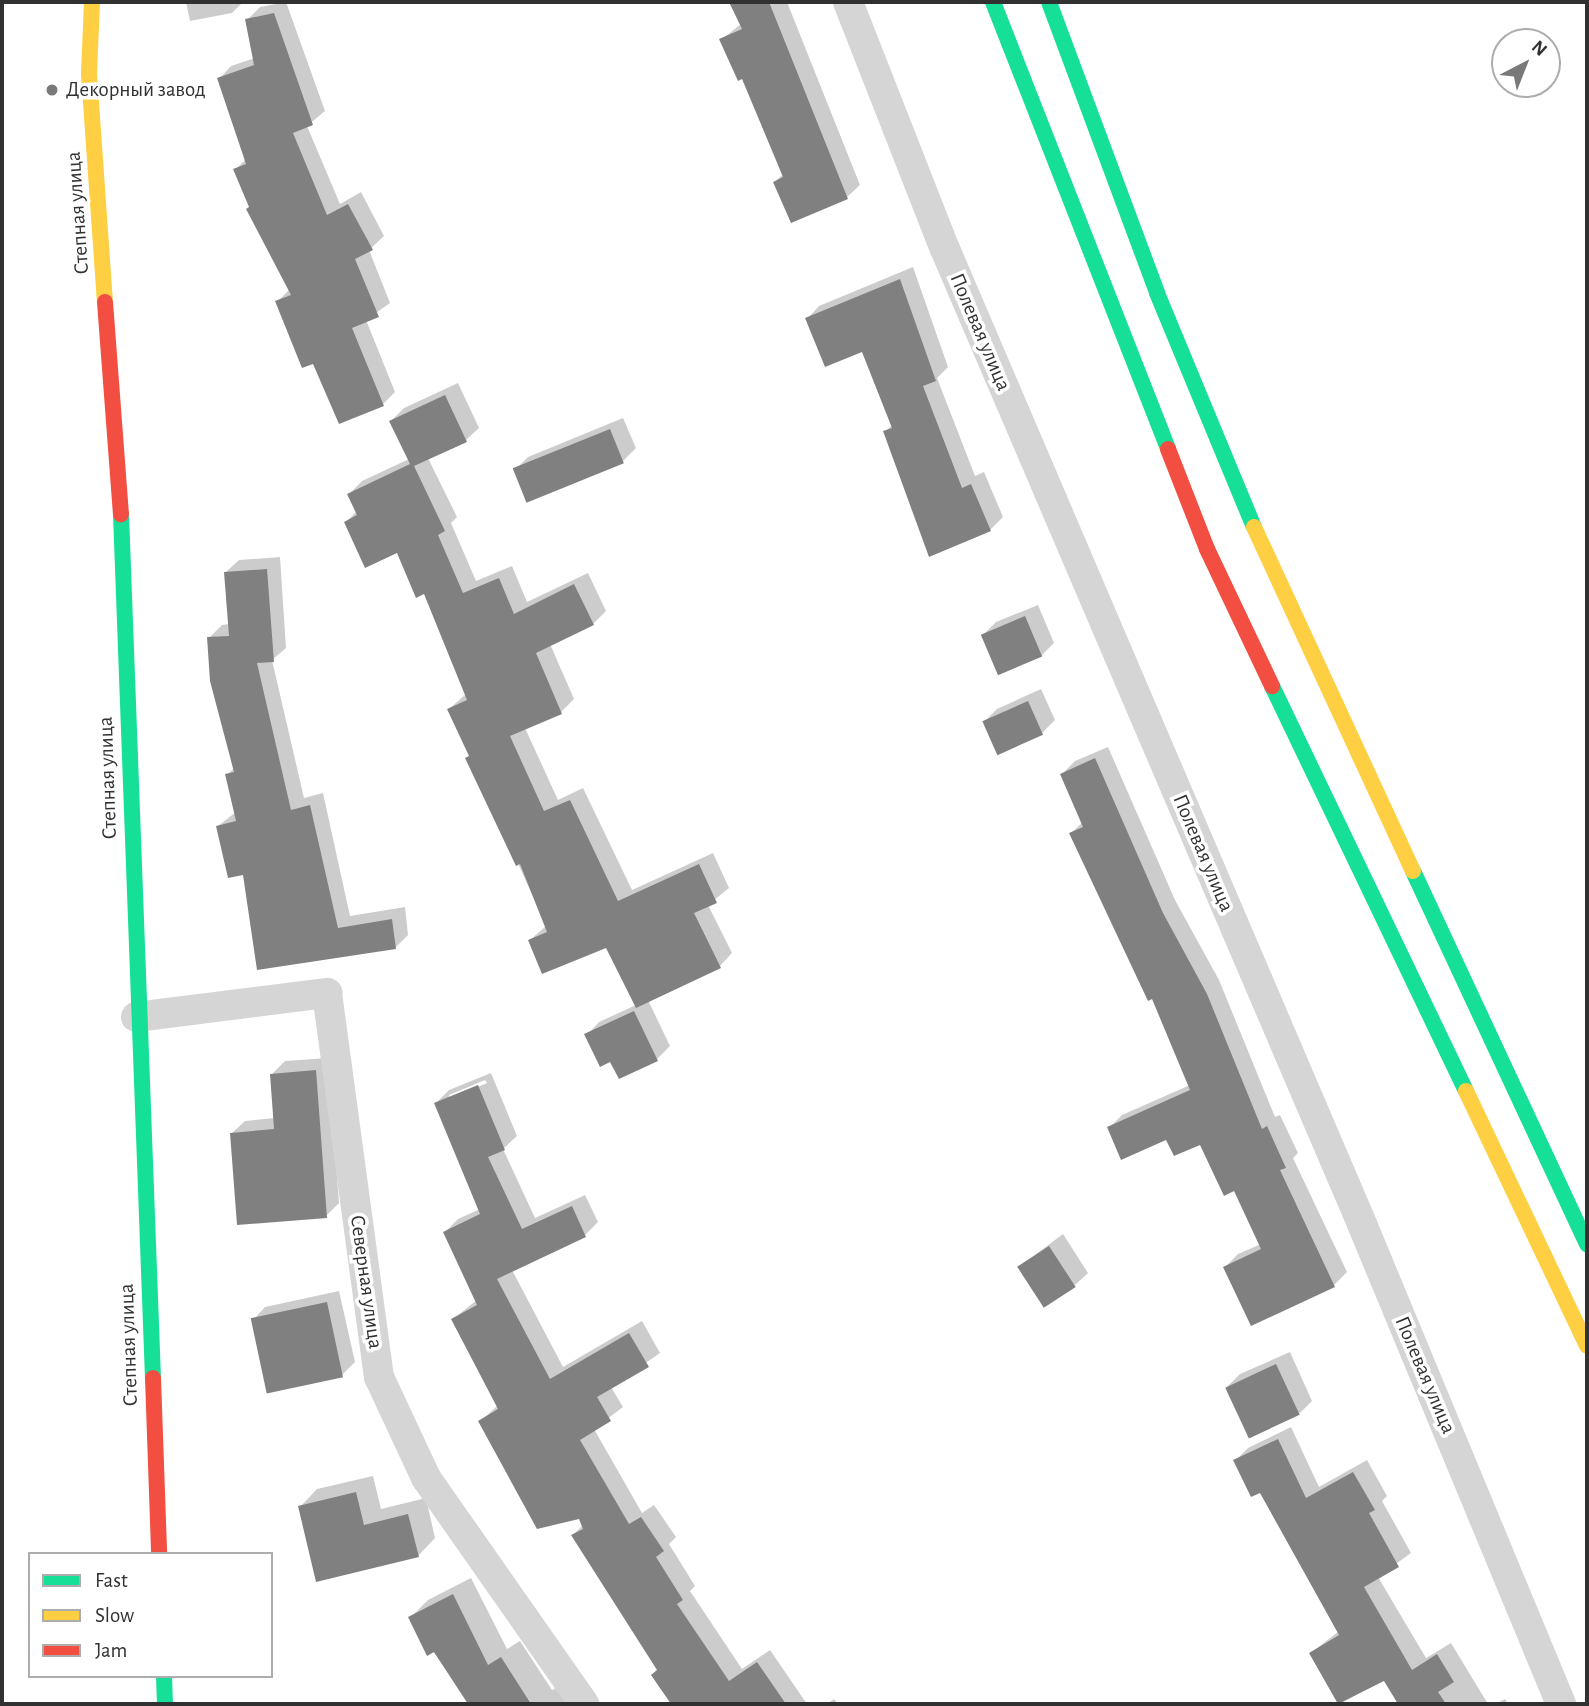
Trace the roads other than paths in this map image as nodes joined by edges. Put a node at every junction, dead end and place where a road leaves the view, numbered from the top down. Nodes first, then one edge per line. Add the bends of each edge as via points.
1 (93, 2) edge
2 (848, 2) edge
3 (993, 2) edge
4 (1049, 2) edge
5 (136, 1017) junction
6 (1587, 1244) edge
7 (1587, 1346) edge
8 (159, 1552) edge
9 (164, 1678) edge
10 (165, 1704) edge
11 (584, 1704) edge
12 (1561, 1704) edge

1 - 5 main road, Степная улица via 89,74 122,532
2 - 12 street, Полевая улица via 945,249 1362,1224
3 - 7 main road via 1208,549
4 - 6 main road via 1157,293 1255,531
5 - 8 main road, Степная улица
5 - 11 street, Северная улица via 327,993 379,1377 426,1478
9 - 10 main road

